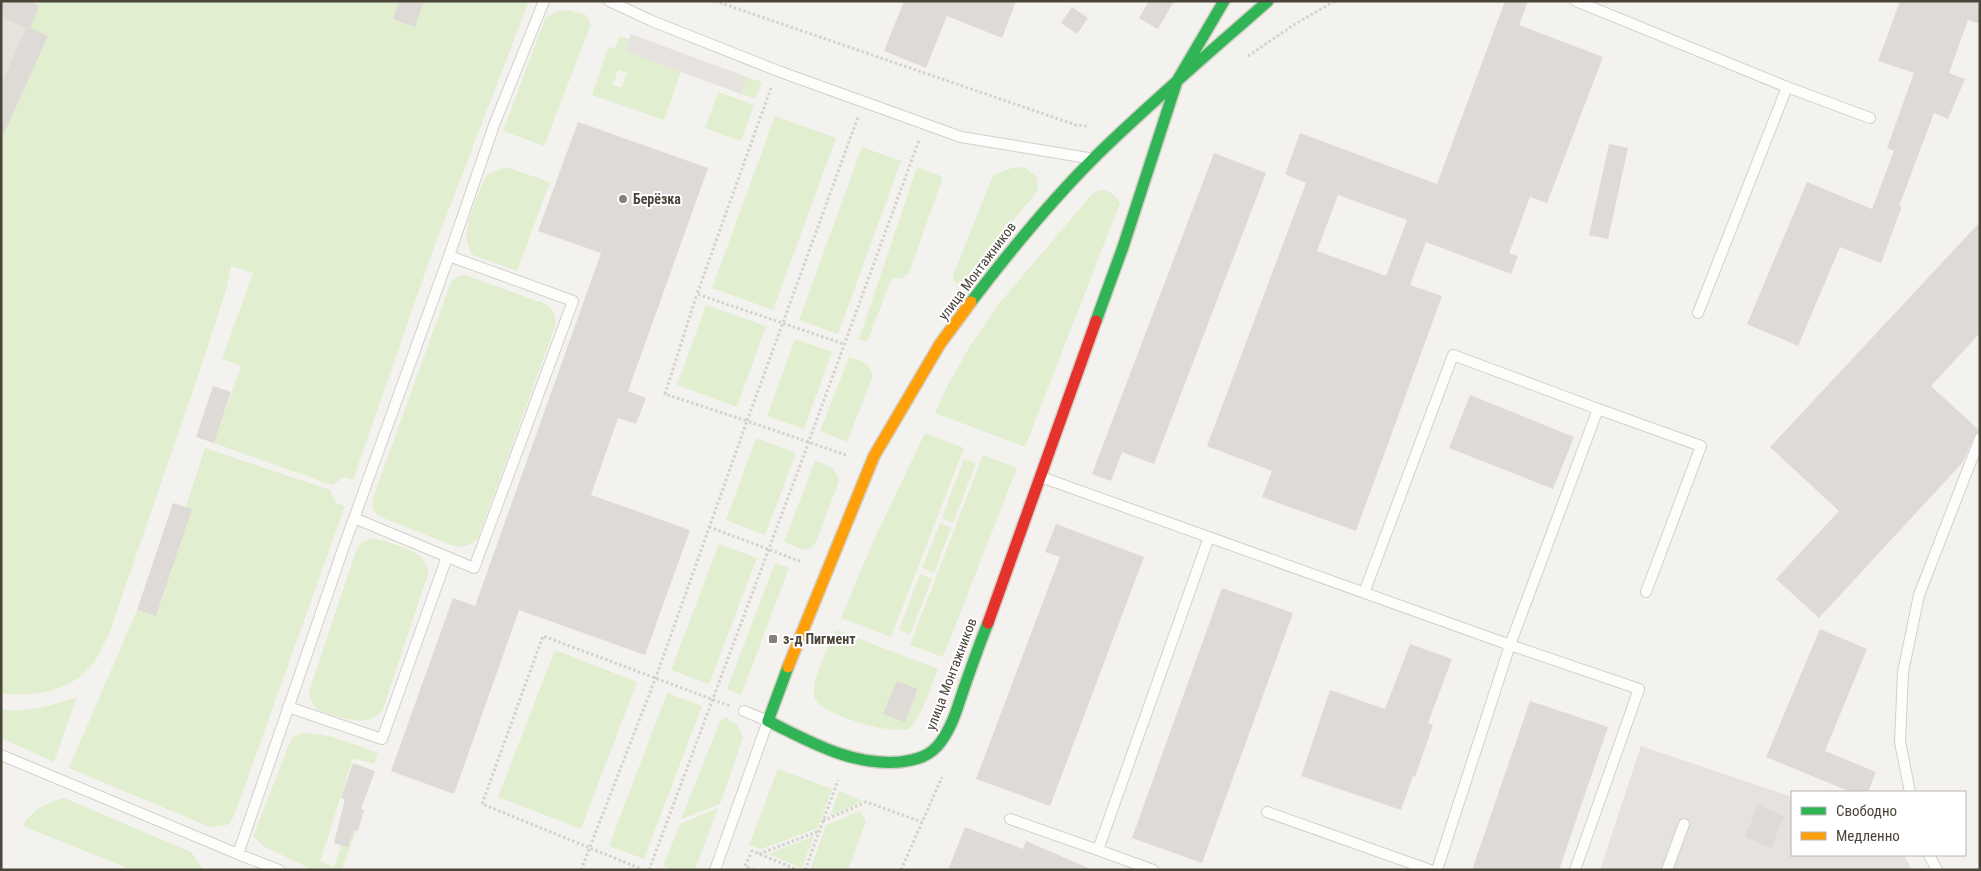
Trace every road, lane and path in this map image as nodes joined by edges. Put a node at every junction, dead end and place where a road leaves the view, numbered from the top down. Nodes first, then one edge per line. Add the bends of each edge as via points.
1 (544, 1) edge
2 (609, 1) edge
3 (715, 1) edge
4 (1224, 1) edge
5 (1268, 1) edge
6 (1576, 1) edge
7 (778, 70) junction
8 (1176, 81) junction
9 (1787, 87) junction
10 (863, 102) junction
11 (1870, 118) dead end
12 (925, 123) junction
13 (1091, 126) dead end
14 (1093, 159) junction
15 (449, 256) junction
16 (697, 294) junction
17 (1698, 313) dead end
18 (783, 324) junction
19 (844, 344) junction
20 (1598, 409) junction
21 (747, 421) junction
22 (1980, 438) edge
23 (809, 442) junction
24 (871, 464) junction
25 (1040, 477) junction
26 (354, 518) junction
27 (709, 527) junction
28 (1209, 537) junction
29 (769, 549) junction
30 (447, 557) junction
31 (826, 571) junction
32 (1364, 592) junction
33 (1646, 592) dead end
34 (1510, 645) junction
35 (656, 677) junction
36 (713, 700) junction
37 (288, 707) junction
38 (744, 711) joint
39 (768, 721) junction
40 (1, 755) edge
41 (846, 756) junction
42 (1910, 791) edge
43 (1267, 812) dead end
44 (1010, 819) dead end
45 (823, 822) junction
46 (922, 822) dead end
47 (1684, 824) dead end
48 (819, 830) junction
49 (589, 848) junction
50 (1098, 850) junction
51 (238, 854) junction
52 (759, 854) junction
53 (1930, 856) edge
54 (278, 870) edge
55 (581, 870) edge
56 (644, 870) edge
57 (649, 870) edge
58 (715, 870) edge
59 (754, 870) edge
60 (798, 870) edge
61 (805, 870) edge
62 (1153, 870) edge
63 (1430, 870) edge
64 (1437, 870) edge
65 (1575, 870) edge
66 (1667, 870) edge
67 (1937, 870) edge

1 - 15 lane via 494,125
2 - 7 lane
3 - 13 path via 1076,125
4 - 8 street
5 - 8 street, улица Монтажников
6 - 9 lane
7 - 10 lane
7 - 16 path
8 - 14 street, улица Монтажников
8 - 25 street, улица Монтажников via 1123,247
9 - 11 lane
9 - 17 lane
10 - 12 lane
10 - 18 path
12 - 14 lane via 961,137
12 - 19 path
14 - 24 street, улица Монтажников via 1015,244 946,336
15 - 26 lane
15 - 30 lane via 573,301 474,568
16 - 18 path
16 - 21 path via 665,394
18 - 19 path
18 - 21 path
19 - 23 path
20 - 32 lane via 1452,355
20 - 33 lane via 1701,446
20 - 34 lane
21 - 23 path
21 - 27 path
22 - 42 lane via 1919,595 1903,672 1900,742
23 - 24 path
23 - 29 path
24 - 31 street, улица Монтажников
25 - 28 lane
25 - 41 street, улица Монтажников via 944,738 928,755 916,760 874,762
26 - 30 lane
26 - 37 lane
27 - 29 path
27 - 35 path
28 - 32 lane
28 - 50 lane
29 - 31 path
29 - 36 path
30 - 37 lane via 382,739
31 - 39 street, улица Монтажников
32 - 34 lane
34 - 64 lane
34 - 65 lane via 1639,689
35 - 36 path
35 - 49 path
35 - 49 path via 543,636 482,804
36 - 38 path
36 - 57 path
37 - 51 lane
38 - 39 lane
39 - 41 street, улица Монтажников
39 - 58 lane
40 - 51 lane
41 - 45 path
43 - 63 lane
44 - 50 lane
45 - 46 path via 866,802
45 - 48 path
47 - 66 lane
48 - 52 path
48 - 61 path
49 - 55 path
49 - 56 path
50 - 62 lane
51 - 54 lane
52 - 59 path via 752,851 745,866
52 - 60 path
53 - 67 lane

